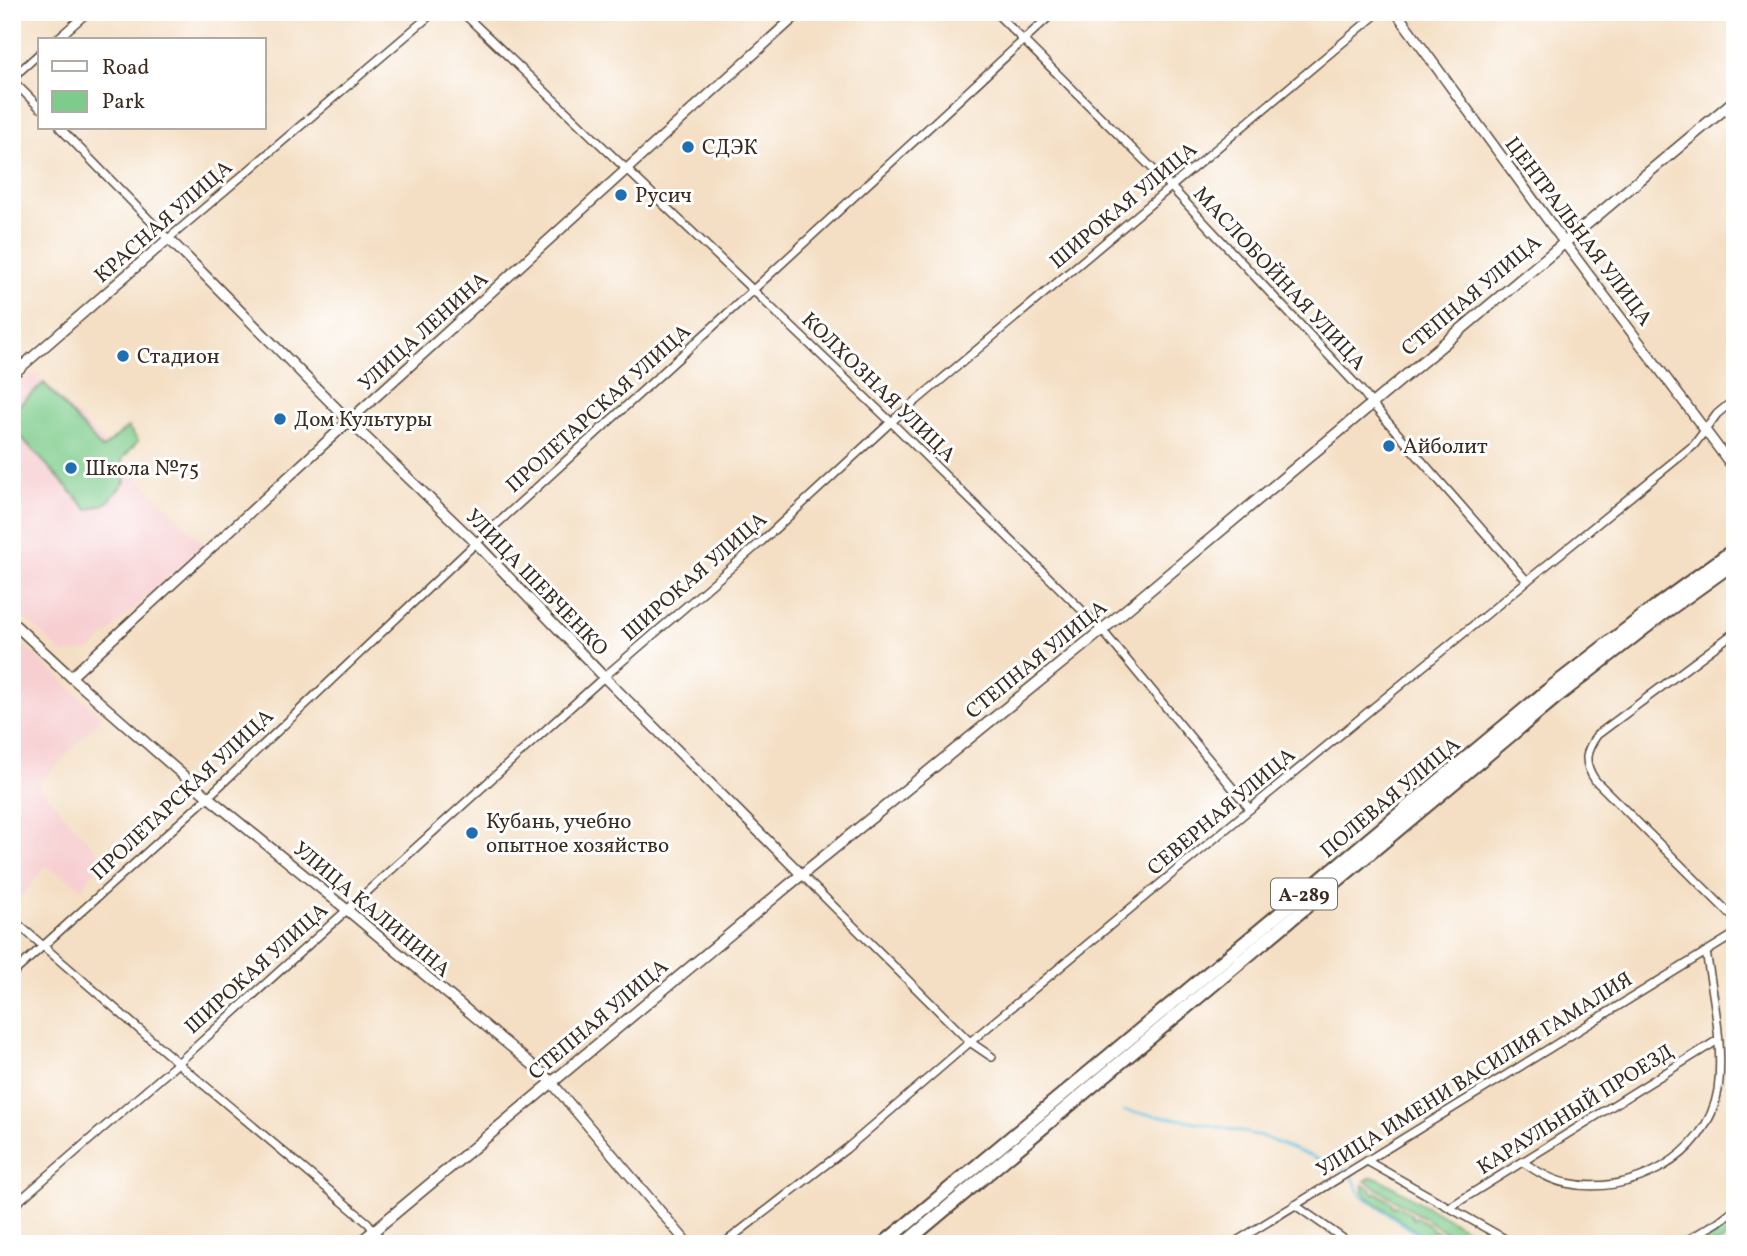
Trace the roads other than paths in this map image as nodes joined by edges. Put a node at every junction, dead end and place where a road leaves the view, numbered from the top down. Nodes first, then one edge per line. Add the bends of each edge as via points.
1 (88, 12) edge
2 (434, 12) edge
3 (462, 12) edge
4 (800, 12) edge
5 (995, 12) edge
6 (1054, 12) edge
7 (1379, 12) edge
8 (1396, 12) edge
9 (57, 38) edge
10 (1024, 40) junction
11 (38, 55) edge
12 (12, 79) edge
13 (1735, 100) edge
14 (38, 106) edge
15 (62, 130) edge
16 (626, 170) junction
17 (1172, 188) junction
18 (168, 239) junction
19 (1564, 242) junction
20 (753, 290) junction
21 (12, 374) edge
22 (1735, 399) edge
23 (1372, 404) junction
24 (349, 421) junction
25 (891, 422) junction
26 (1706, 430) junction
27 (1735, 470) edge
28 (476, 543) junction
29 (1734, 552) edge
30 (1527, 581) junction
31 (12, 622) edge
32 (1102, 630) junction
33 (1735, 632) edge
34 (71, 677) junction
35 (604, 677) junction
36 (208, 797) junction
37 (1250, 809) junction
38 (802, 875) junction
39 (346, 909) junction
40 (12, 919) edge
41 (1735, 919) edge
42 (1735, 934) edge
43 (42, 946) junction
44 (1706, 952) junction
45 (12, 974) edge
46 (1718, 1040) junction
47 (970, 1042) junction
48 (992, 1057) dead end
49 (178, 1063) junction
50 (553, 1083) junction
51 (1367, 1161) junction
52 (1523, 1162) junction
53 (1295, 1205) junction
54 (12, 1207) edge
55 (1450, 1207) junction
56 (1735, 1209) edge
57 (373, 1231) junction
58 (358, 1244) edge
59 (384, 1244) edge
60 (688, 1244) edge
61 (723, 1244) edge
62 (883, 1244) edge
63 (904, 1244) edge
64 (1231, 1244) edge
65 (1351, 1244) edge
66 (1514, 1244) edge
67 (1681, 1244) edge

1 - 9 street
2 - 18 street, КРАСНАЯ УЛИЦА
3 - 16 street, КОЛХОЗНАЯ УЛИЦА
4 - 16 street, УЛИЦА ЛЕНИНА
5 - 10 street, МАСЛОБОЙНАЯ УЛИЦА
6 - 10 street, ПРОЛЕТАРСКАЯ УЛИЦА
7 - 17 street, ШИРОКАЯ УЛИЦА
8 - 19 street, ЦЕНТРАЛЬНАЯ УЛИЦА
10 - 17 street, МАСЛОБОЙНАЯ УЛИЦА
10 - 20 street, ПРОЛЕТАРСКАЯ УЛИЦА
11 - 12 street
12 - 14 street
13 - 19 main road, СТЕПНАЯ УЛИЦА
15 - 18 street, УЛИЦА ШЕВЧЕНКО
16 - 20 street, КОЛХОЗНАЯ УЛИЦА
16 - 24 street, УЛИЦА ЛЕНИНА
17 - 23 street, МАСЛОБОЙНАЯ УЛИЦА
17 - 25 street, ШИРОКАЯ УЛИЦА
18 - 21 street, КРАСНАЯ УЛИЦА
18 - 24 street, УЛИЦА ШЕВЧЕНКО
19 - 23 main road, СТЕПНАЯ УЛИЦА
19 - 26 street, ЦЕНТРАЛЬНАЯ УЛИЦА
20 - 25 street, КОЛХОЗНАЯ УЛИЦА
20 - 28 street, ПРОЛЕТАРСКАЯ УЛИЦА
22 - 26 street, СЕВЕРНАЯ УЛИЦА
23 - 30 street, МАСЛОБОЙНАЯ УЛИЦА
23 - 32 main road, СТЕПНАЯ УЛИЦА
24 - 28 street, УЛИЦА ШЕВЧЕНКО
24 - 34 street, УЛИЦА ЛЕНИНА
25 - 32 street, КОЛХОЗНАЯ УЛИЦА
25 - 35 street, ШИРОКАЯ УЛИЦА
26 - 27 street, ЦЕНТРАЛЬНАЯ УЛИЦА
26 - 30 street, СЕВЕРНАЯ УЛИЦА via 1694,445
28 - 35 street, УЛИЦА ШЕВЧЕНКО
28 - 36 street, ПРОЛЕТАРСКАЯ УЛИЦА
29 - 62 highway, ПОЛЕВАЯ УЛИЦА / А-289 via 1548,690
29 - 63 highway, ПОЛЕВАЯ УЛИЦА / А-289
30 - 37 street, СЕВЕРНАЯ УЛИЦА
31 - 34 street, УЛИЦА КАЛИНИНА
32 - 37 street, КОЛХОЗНАЯ УЛИЦА
32 - 38 main road, СТЕПНАЯ УЛИЦА
33 - 41 street via 1597,735 1587,759 1595,780
34 - 36 street, УЛИЦА КАЛИНИНА
35 - 38 street, УЛИЦА ШЕВЧЕНКО
35 - 39 street, ШИРОКАЯ УЛИЦА
36 - 39 street, УЛИЦА КАЛИНИНА
36 - 43 street, ПРОЛЕТАРСКАЯ УЛИЦА
37 - 47 street, СЕВЕРНАЯ УЛИЦА
38 - 47 street, УЛИЦА ШЕВЧЕНКО
38 - 50 main road, СТЕПНАЯ УЛИЦА
39 - 49 street, ШИРОКАЯ УЛИЦА
39 - 50 street, УЛИЦА КАЛИНИНА
40 - 43 street
42 - 44 street, УЛИЦА ИМЕНИ ВАСИЛИЯ ГАМАЛИЯ
43 - 45 street, ПРОЛЕТАРСКАЯ УЛИЦА
43 - 49 street
44 - 46 street
44 - 51 street, УЛИЦА ИМЕНИ ВАСИЛИЯ ГАМАЛИЯ
46 - 52 street, КАРАУЛЬНЫЙ ПРОЕЗД
46 - 52 street via 1717,1093 1709,1116 1698,1135 1663,1167 1616,1184 1591,1186 1564,1183
47 - 48 street, УЛИЦА ШЕВЧЕНКО
47 - 61 street, СЕВЕРНАЯ УЛИЦА via 846,1149
49 - 54 street, ШИРОКАЯ УЛИЦА
49 - 57 street
50 - 57 main road, СТЕПНАЯ УЛИЦА
50 - 60 street, УЛИЦА КАЛИНИНА
51 - 53 street, УЛИЦА ИМЕНИ ВАСИЛИЯ ГАМАЛИЯ
51 - 55 street
52 - 55 street, КАРАУЛЬНЫЙ ПРОЕЗД
53 - 64 street, УЛИЦА ИМЕНИ ВАСИЛИЯ ГАМАЛИЯ
53 - 65 street
55 - 66 street
56 - 67 street
57 - 58 main road, СТЕПНАЯ УЛИЦА
57 - 59 street

